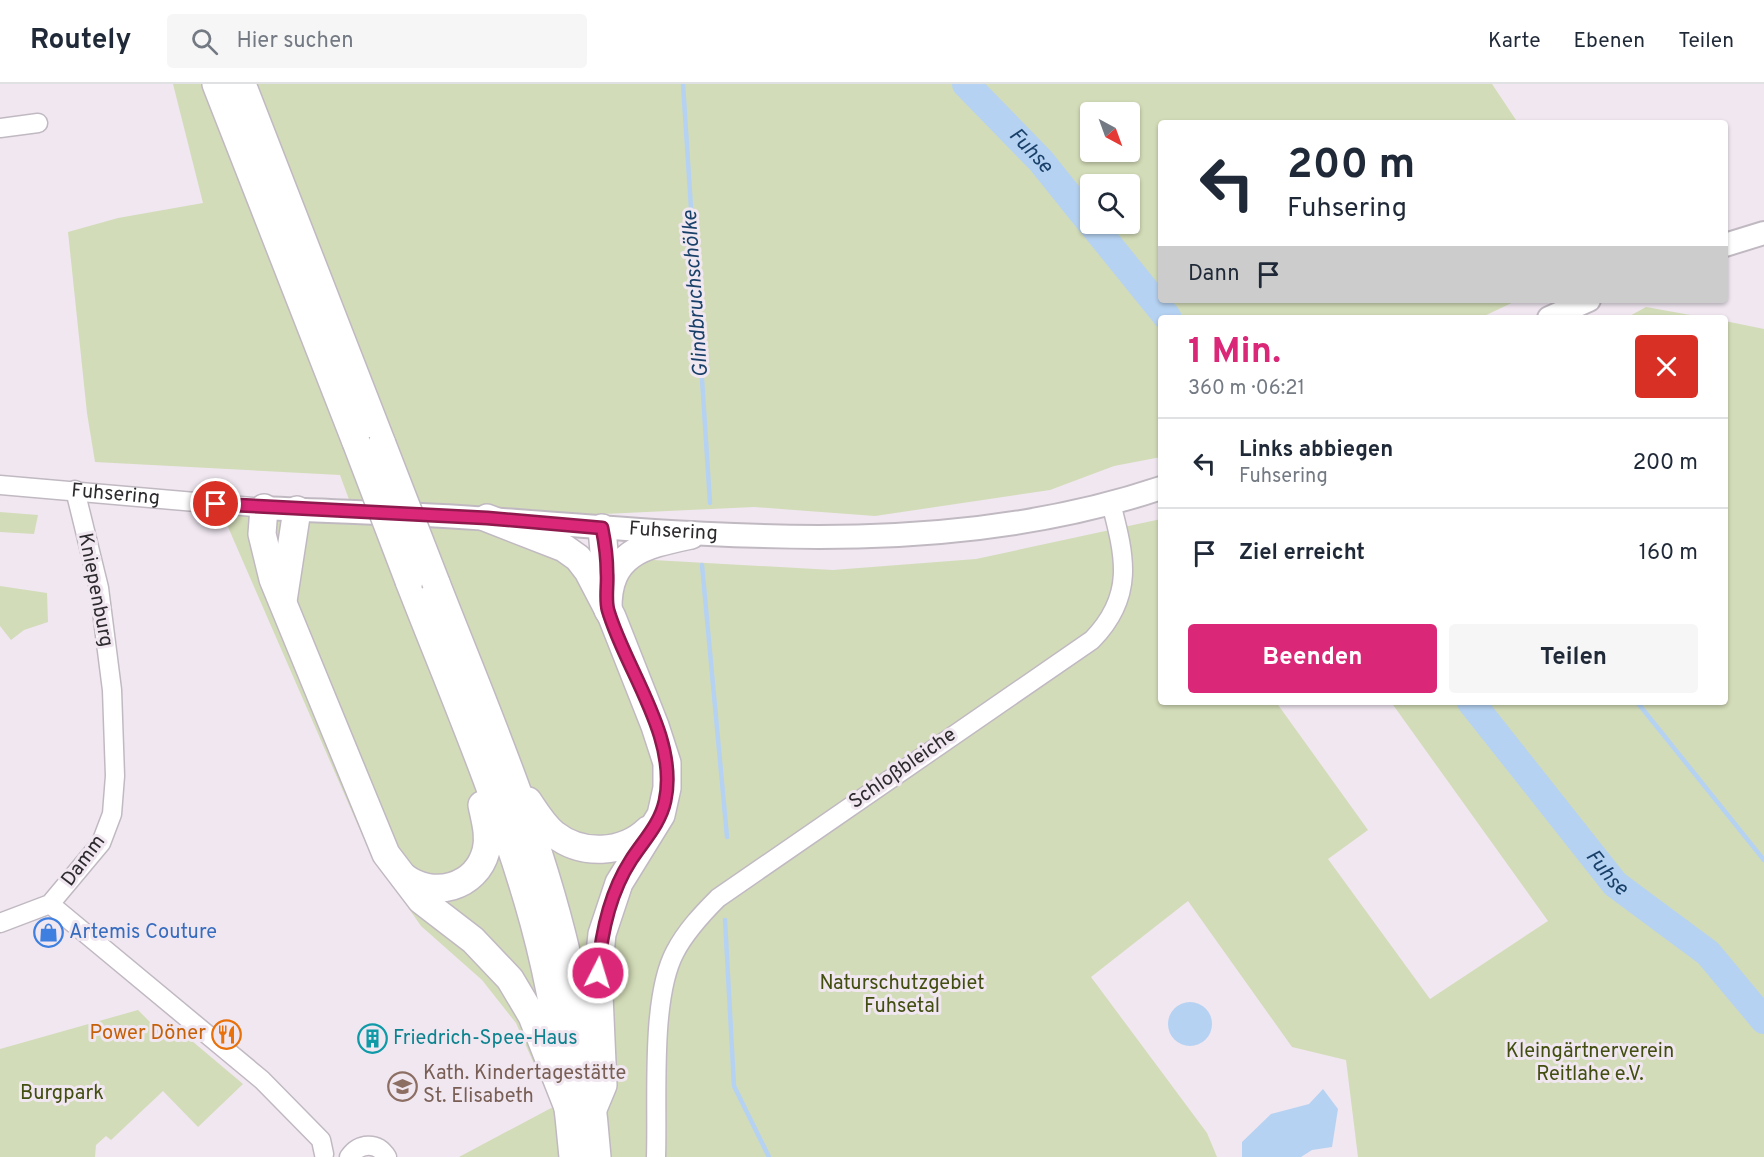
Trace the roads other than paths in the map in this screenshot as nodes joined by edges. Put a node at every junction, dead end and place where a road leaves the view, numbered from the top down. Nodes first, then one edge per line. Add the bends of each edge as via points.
1 (229, 86) edge
2 (38, 123) dead end
3 (0, 128) edge
4 (1764, 233) edge
5 (1728, 244) edge
6 (1582, 303) edge
7 (1556, 315) edge
8 (0, 485) edge
9 (1158, 489) edge
10 (75, 490) junction
11 (1111, 503) junction
12 (264, 508) junction
13 (297, 510) junction
14 (487, 518) junction
15 (602, 528) junction
16 (690, 535) junction
17 (601, 589) junction
18 (283, 601) junction
19 (112, 690) joint
20 (479, 759) junction
21 (511, 777) junction
22 (661, 815) junction
23 (397, 870) junction
24 (50, 904) junction
25 (0, 923) edge
26 (581, 1109) junction
27 (325, 1152) edge
28 (349, 1157) edge
29 (387, 1157) edge
30 (573, 1157) edge
31 (597, 1157) edge
32 (656, 1157) edge

1 - 20 highway, bridge via 356,442
1 - 21 highway, bridge via 382,444
2 - 3 street
4 - 5 main road
6 - 7 main road
8 - 10 street, Fuhsering
9 - 11 main road, Fuhsering
10 - 12 street, Fuhsering
10 - 19 street, Kniepenburg via 99,588
11 - 16 main road, Fuhsering via 1046,519 896,537
11 - 32 street, Schloßbleiche via 1123,577 1118,604 1108,623 1074,653 718,898 696,921 675,952 662,989
12 - 13 main road, Fuhsering
12 - 18 highway via 265,556
13 - 14 main road, Fuhsering
13 - 18 highway
14 - 15 main road, Fuhsering
14 - 17 highway via 564,548 578,558
15 - 16 main road, Fuhsering
15 - 17 highway via 588,553
16 - 17 highway via 636,550
17 - 22 highway via 664,750 667,782
18 - 23 highway via 376,834
19 - 24 street, Damm via 112,814 101,843
20 - 23 highway via 477,781 488,841 476,871 458,885 436,889 414,884
20 - 26 highway via 534,922 560,1038
21 - 22 highway via 545,825 578,846 603,849 627,844 646,832
21 - 26 highway via 541,863 571,971 584,1039
22 - 26 highway via 619,883 602,933 598,973 603,1085
23 - 26 highway via 421,900 473,940 510,979
24 - 25 street, Damm
24 - 27 street via 262,1080
26 - 30 highway
26 - 31 highway
28 - 29 street via 366,1145 379,1148

